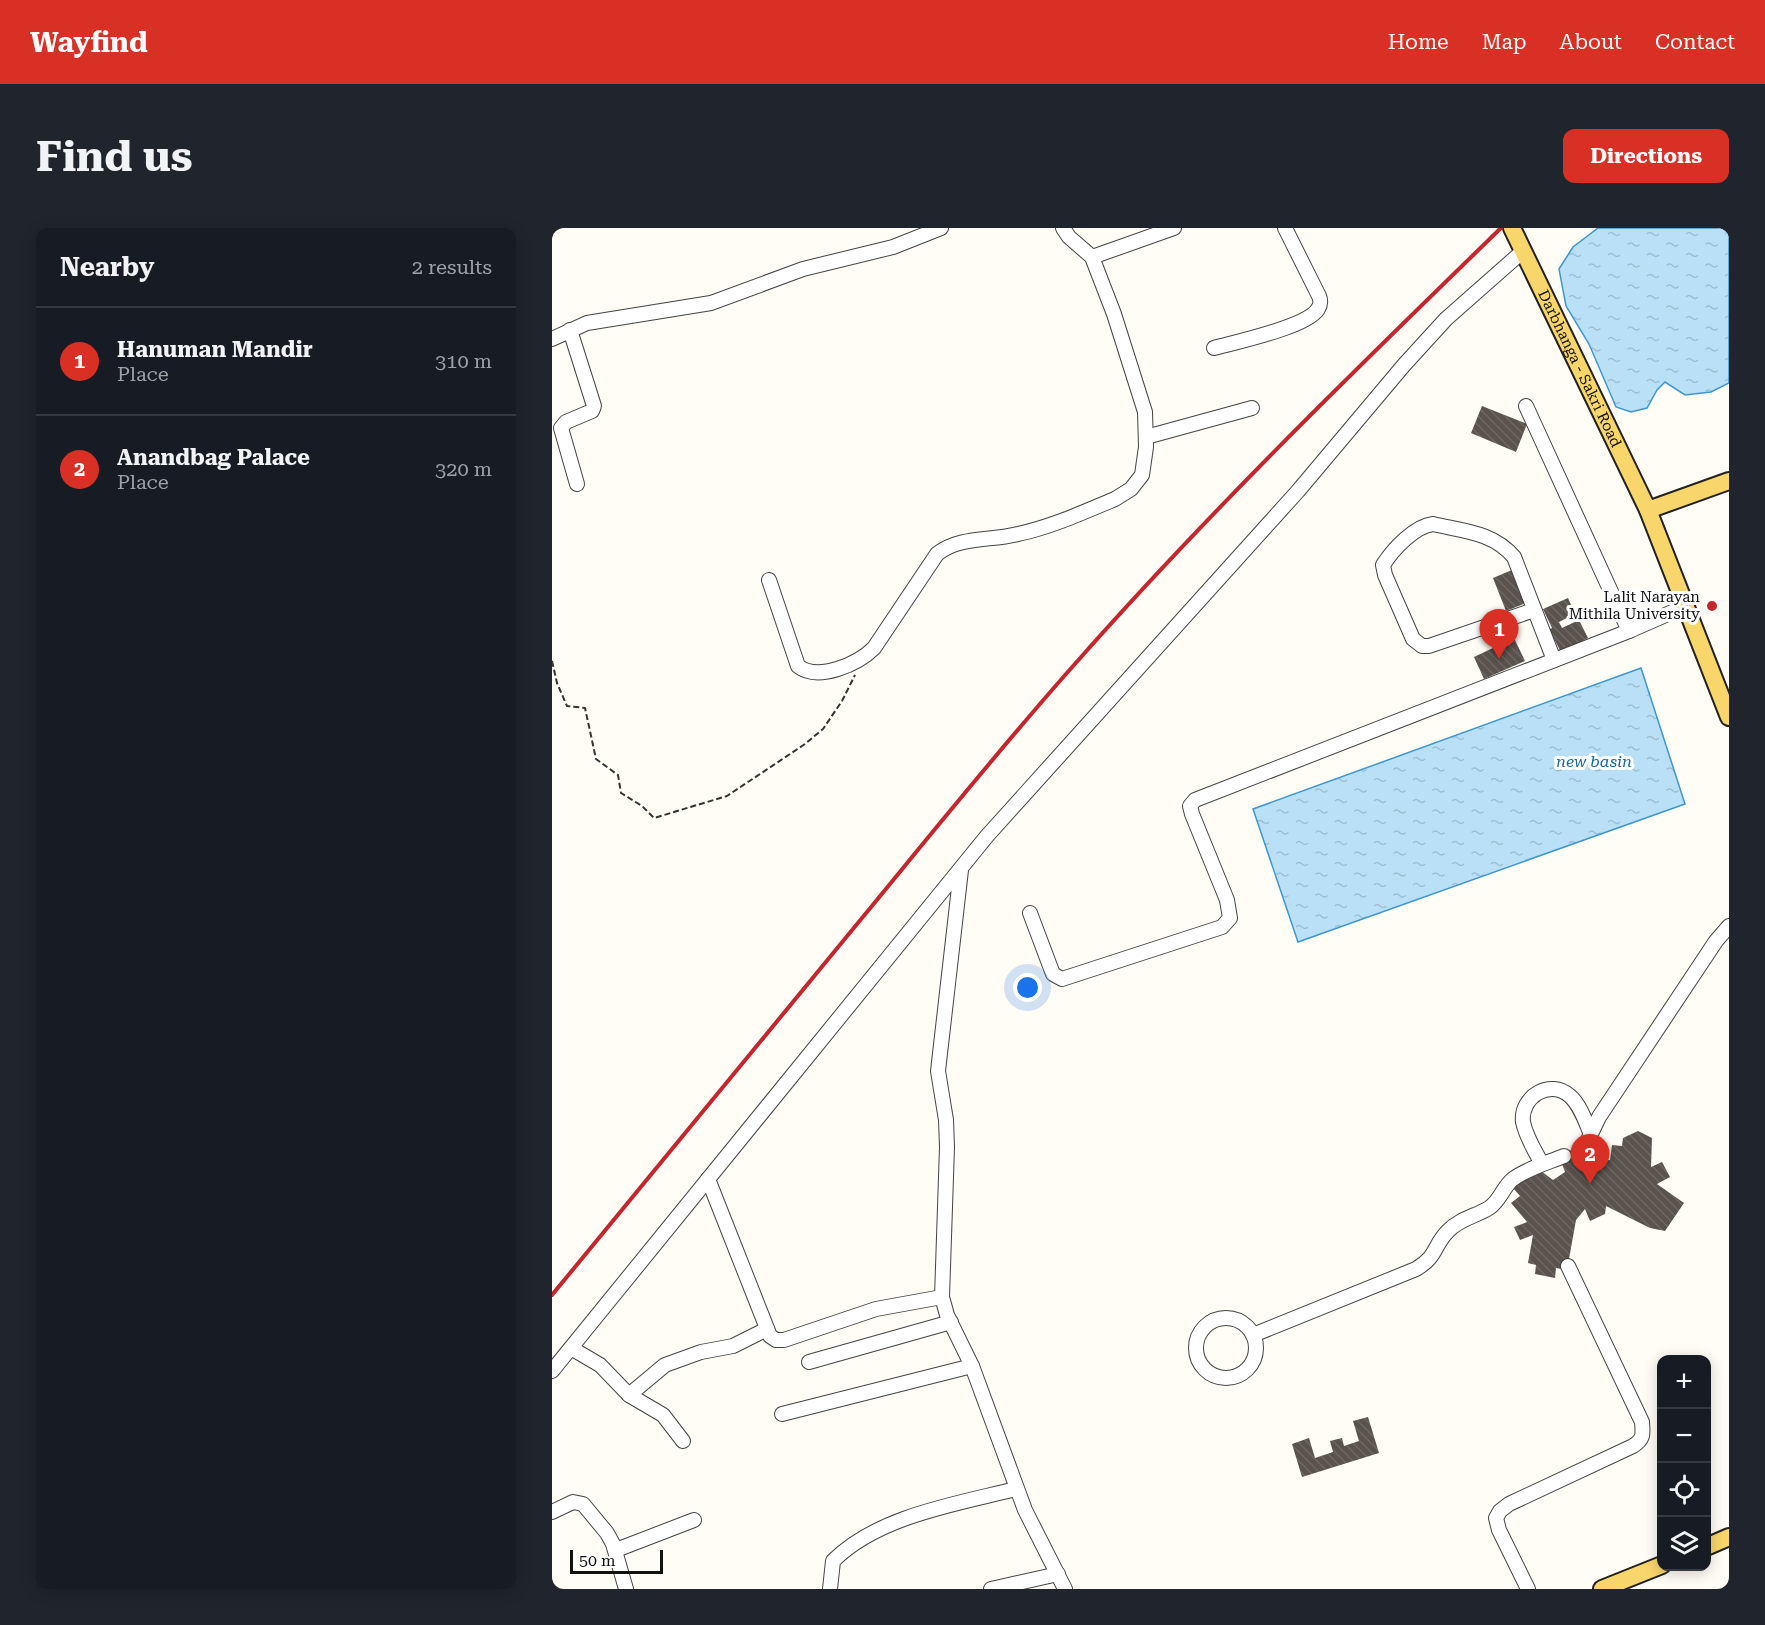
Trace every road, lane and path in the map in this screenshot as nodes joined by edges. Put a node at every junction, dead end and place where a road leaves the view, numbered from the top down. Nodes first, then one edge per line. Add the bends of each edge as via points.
1 (941, 228) edge
2 (1063, 228) edge
3 (1174, 228) edge
4 (1285, 228) edge
5 (1512, 228) edge
6 (1523, 251) junction
7 (1092, 257) junction
8 (570, 330) junction
9 (552, 339) edge
10 (1214, 348) dead end
11 (1526, 406) dead end
12 (1252, 408) dead end
13 (1146, 437) junction
14 (1729, 481) edge
15 (577, 484) dead end
16 (1648, 510) junction
17 (769, 580) dead end
18 (1686, 606) junction
19 (1534, 610) junction
20 (1629, 631) junction
21 (865, 657) junction
22 (1554, 660) junction
23 (552, 661) edge
24 (1729, 717) edge
25 (961, 870) junction
26 (1030, 913) dead end
27 (1729, 926) edge
28 (1590, 1132) junction
29 (1581, 1149) dead end
30 (1564, 1156) dead end
31 (1542, 1164) junction
32 (708, 1179) junction
33 (1568, 1266) dead end
34 (942, 1297) junction
35 (951, 1322) junction
36 (768, 1329) junction
37 (1253, 1335) junction
38 (571, 1348) junction
39 (809, 1362) dead end
40 (972, 1366) junction
41 (552, 1371) edge
42 (629, 1395) junction
43 (782, 1414) dead end
44 (683, 1441) dead end
45 (1016, 1489) junction
46 (552, 1512) edge
47 (694, 1520) dead end
48 (1729, 1537) edge
49 (1711, 1545) edge
50 (616, 1550) junction
51 (1657, 1567) edge
52 (1058, 1574) junction
53 (626, 1589) edge
54 (831, 1589) edge
55 (991, 1589) edge
56 (1065, 1589) edge
57 (1528, 1589) edge
58 (1602, 1589) edge

1 - 8 street via 885,249 803,269 711,303 587,323
2 - 7 street
3 - 7 street
4 - 10 street via 1319,296 1320,306 1300,322
5 - 6 main road, Darbhanga - Sakri Road
6 - 16 main road, Darbhanga - Sakri Road
6 - 25 street via 1446,319 1411,357 1298,491 987,836
7 - 13 street via 1142,400
8 - 9 street
8 - 15 street via 594,406 592,411 561,428
11 - 20 street
12 - 13 street
13 - 21 street via 1142,475 1124,495 1020,534 945,547
14 - 16 main road
16 - 18 main road, Darbhanga - Sakri Road
17 - 21 street via 798,666 809,672 842,668
18 - 20 street
18 - 24 main road, Darbhanga - Sakri Road
19 - 19 street via 1514,557 1489,537 1425,525 1383,565 1413,639 1422,646
19 - 22 street
20 - 22 street
21 - 23 path via 829,722 805,744 727,796 654,818 621,793 618,775 596,759 585,708 567,706
22 - 26 street via 1195,800 1190,806 1191,814 1227,900 1230,918 1222,927 1062,979 1053,974
25 - 32 street
25 - 34 street via 938,1071 947,1147
27 - 28 street
28 - 29 street
28 - 31 street via 1569,1095 1559,1089 1537,1092 1523,1110 1523,1122
30 - 31 street
31 - 37 street via 1513,1180 1491,1206 1449,1230 1429,1261 1416,1269
32 - 36 street
32 - 38 street
33 - 57 street via 1643,1433 1634,1446 1500,1510 1496,1518 1499,1530
34 - 35 street
34 - 36 street via 876,1309 784,1340 770,1336
35 - 39 street
35 - 40 street
36 - 42 street via 733,1346 665,1365
37 - 37 street via 1256,1355 1237,1377 1217,1378 1201,1366 1195,1347 1197,1337 1210,1322 1230,1318 1248,1327
38 - 41 street
38 - 42 street via 600,1365
40 - 43 street
40 - 45 street
42 - 44 street via 663,1415
45 - 52 street
45 - 54 street via 886,1525 833,1561
46 - 50 street via 573,1502 583,1504
47 - 50 street
48 - 49 main road
50 - 53 street
51 - 58 main road
52 - 55 street
52 - 56 street

